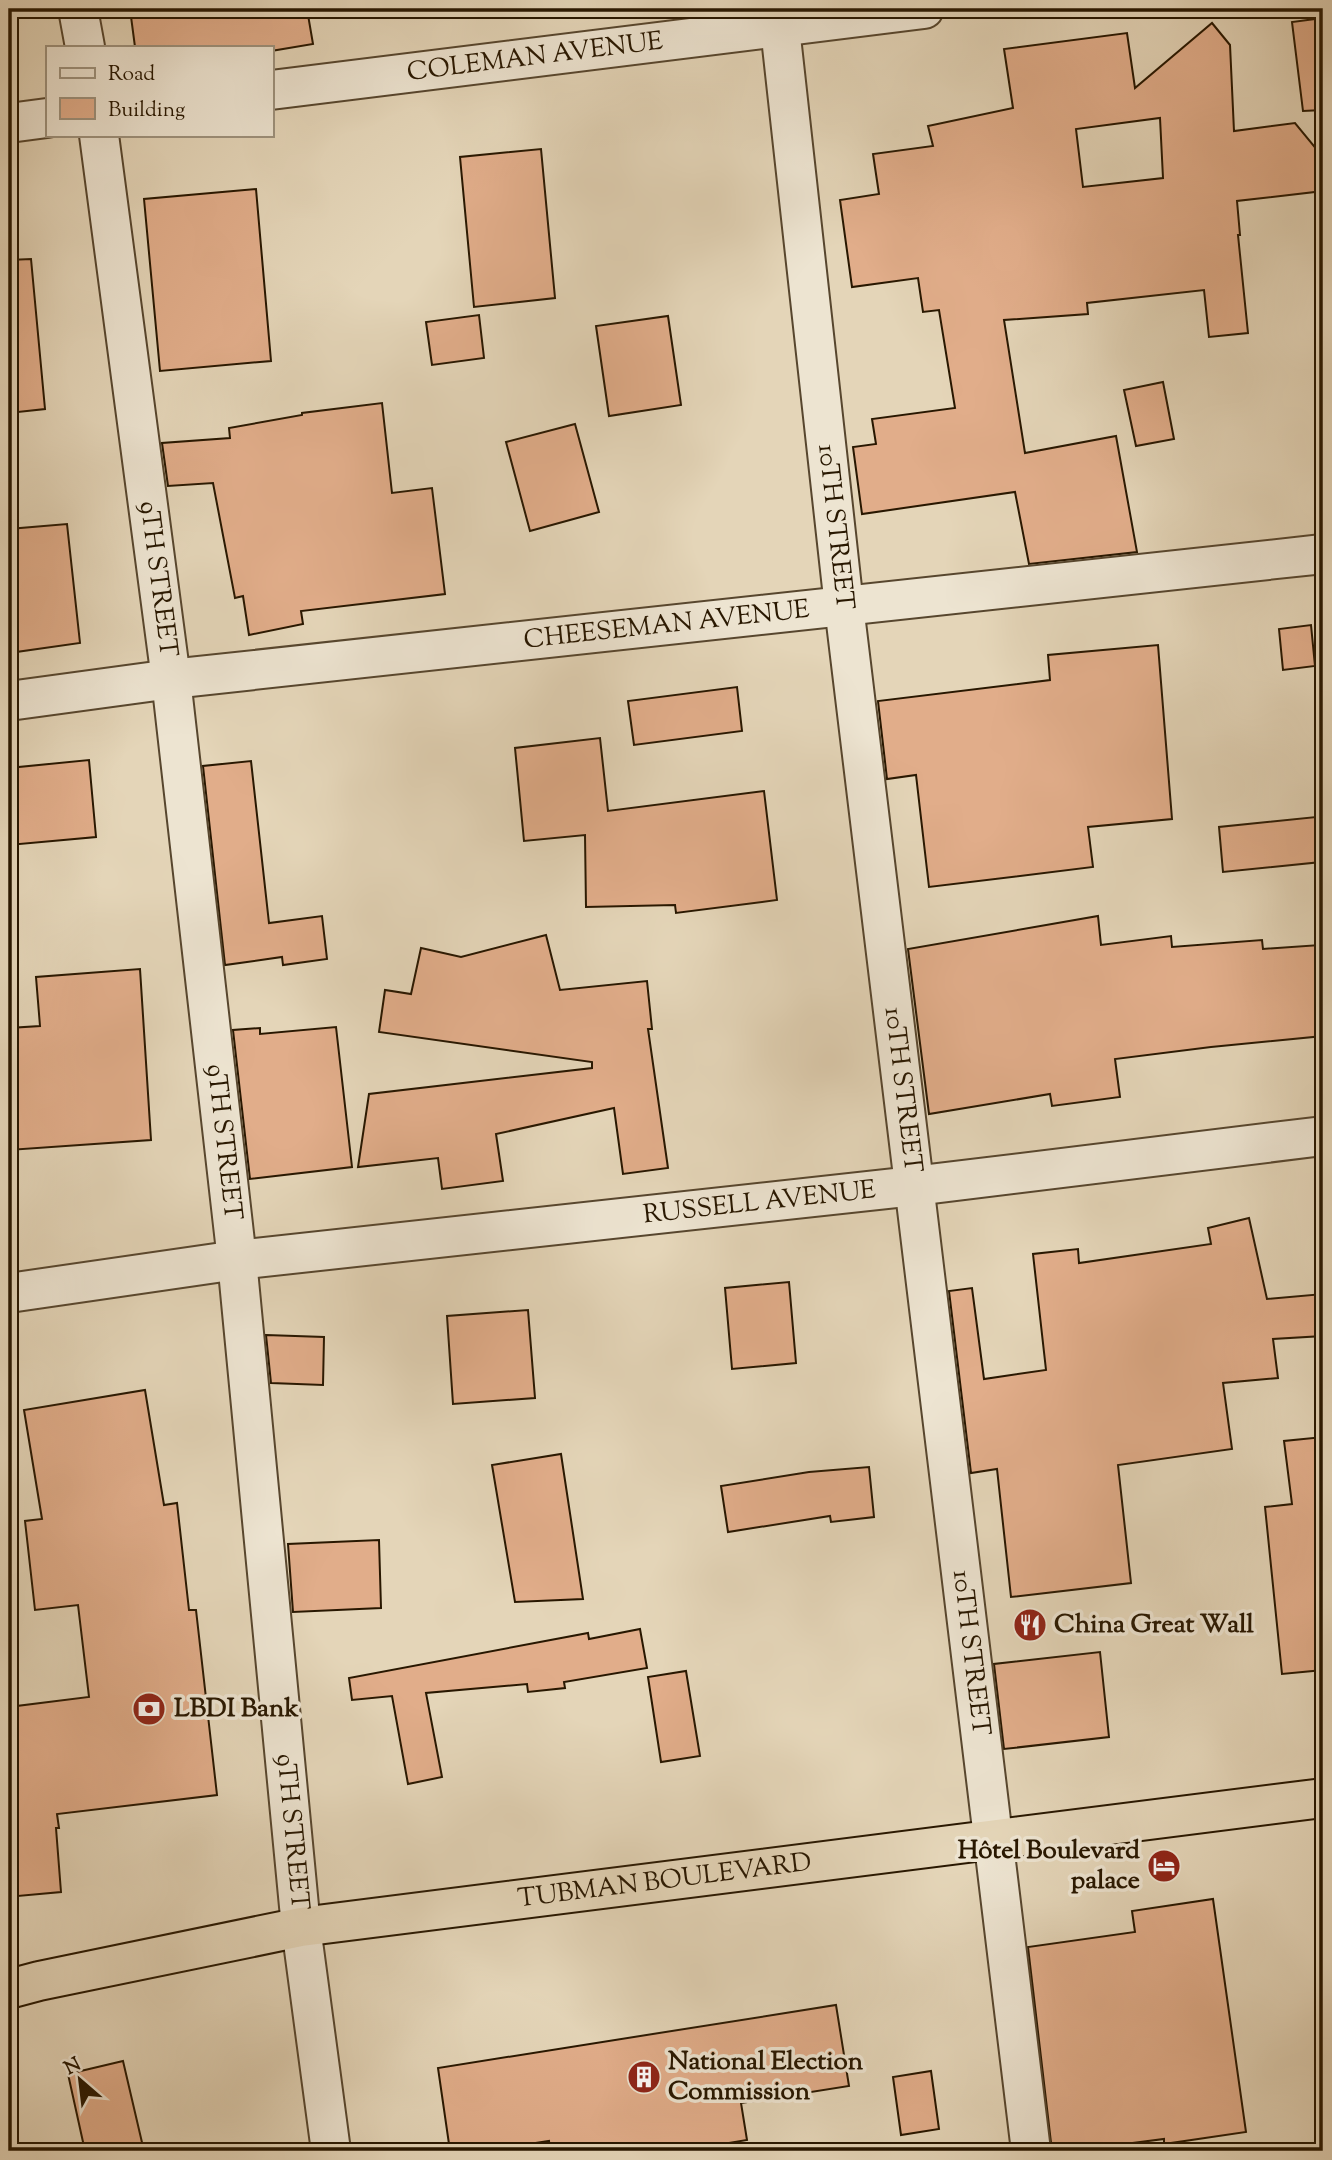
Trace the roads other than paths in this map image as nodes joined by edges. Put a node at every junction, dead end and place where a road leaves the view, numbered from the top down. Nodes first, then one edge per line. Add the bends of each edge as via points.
1 (78, 9) edge
2 (924, 9) edge
3 (780, 29) junction
4 (85, 46) edge
5 (273, 90) edge
6 (46, 118) edge
7 (9, 123) edge
8 (99, 136) edge
9 (1323, 554) edge
10 (844, 606) junction
11 (171, 679) junction
12 (9, 701) edge
13 (1323, 1136) edge
14 (914, 1186) junction
15 (237, 1260) junction
16 (9, 1293) edge
17 (1323, 1798) edge
18 (993, 1841) junction
19 (301, 1927) junction
20 (9, 1989) edge
21 (331, 2151) edge
22 (1031, 2151) edge

1 - 4 street
2 - 3 street, COLEMAN AVENUE
3 - 5 street, COLEMAN AVENUE
3 - 10 street, 10TH STREET
6 - 7 street
8 - 11 street, 9TH STREET
9 - 10 street, CHEESEMAN AVENUE
10 - 11 street, CHEESEMAN AVENUE
10 - 14 street, 10TH STREET
11 - 12 street, CHEESEMAN AVENUE
11 - 15 street, 9TH STREET
13 - 14 street, RUSSELL AVENUE
14 - 15 street, RUSSELL AVENUE
14 - 18 street, 10TH STREET
15 - 16 street, RUSSELL AVENUE
15 - 19 street, 9TH STREET
17 - 18 highway, TUBMAN BOULEVARD
18 - 19 highway, TUBMAN BOULEVARD
18 - 22 street, 10TH STREET
19 - 20 highway, TUBMAN BOULEVARD
19 - 21 street, 9TH STREET

